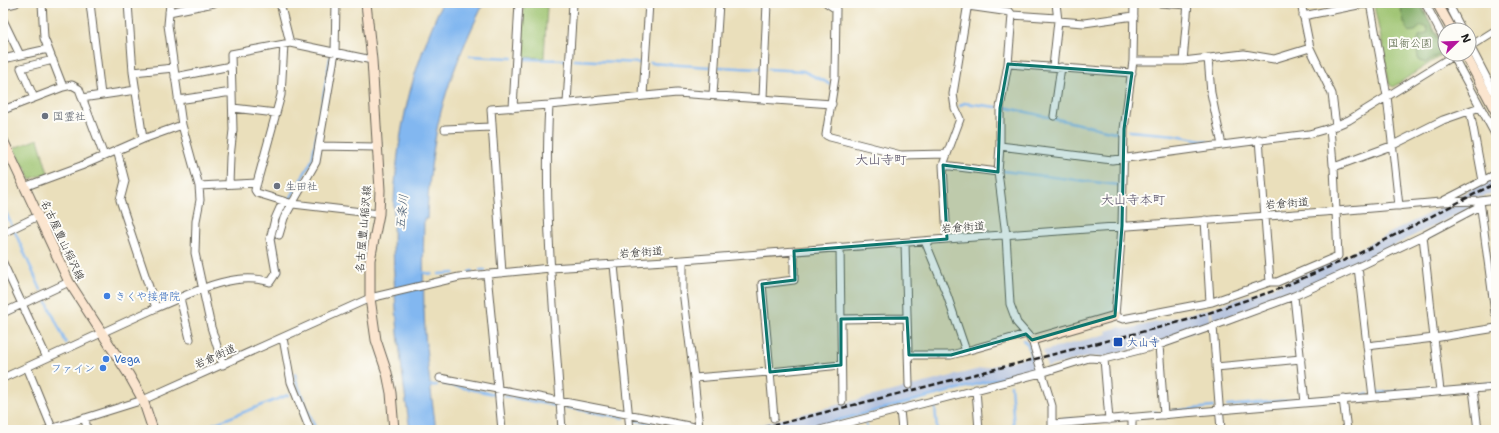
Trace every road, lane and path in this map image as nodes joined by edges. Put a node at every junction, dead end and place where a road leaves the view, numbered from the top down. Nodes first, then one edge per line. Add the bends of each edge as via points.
1 (16, 3) edge
2 (42, 3) edge
3 (90, 3) edge
4 (128, 3) edge
5 (170, 3) edge
6 (214, 3) edge
7 (280, 3) edge
8 (336, 3) edge
9 (366, 3) edge
10 (519, 3) edge
11 (573, 3) edge
12 (649, 3) edge
13 (719, 3) edge
14 (768, 3) edge
15 (827, 3) edge
16 (1056, 3) edge
17 (1134, 3) edge
18 (1160, 3) edge
19 (1301, 3) edge
20 (1369, 3) edge
21 (1425, 3) edge
22 (1437, 3) edge
23 (1448, 3) edge
24 (1188, 4) edge
25 (968, 5) edge
26 (3, 6) edge
27 (169, 12) junction
28 (1012, 15) junction
29 (1134, 16) junction
30 (1303, 16) junction
31 (3, 20) edge
32 (1057, 20) junction
33 (1448, 22) edge
34 (1458, 22) edge
35 (1437, 26) edge
36 (1496, 30) edge
37 (1477, 41) edge
38 (287, 44) junction
39 (1310, 48) junction
40 (48, 49) junction
41 (332, 52) junction
42 (20, 55) junction
43 (1208, 58) junction
44 (3, 59) edge
45 (53, 60) junction
46 (372, 60) junction
47 (1183, 60) junction
48 (1477, 60) edge
49 (1133, 61) junction
50 (1442, 62) edge
51 (1457, 62) edge
52 (1469, 62) edge
53 (1008, 64) junction
54 (231, 66) junction
55 (1053, 67) junction
56 (174, 68) junction
57 (1062, 68) junction
58 (133, 72) junction
59 (1132, 73) junction
60 (175, 78) junction
61 (63, 87) junction
62 (136, 90) junction
63 (232, 92) junction
64 (101, 95) junction
65 (643, 95) junction
66 (713, 95) junction
67 (1386, 96) junction
68 (1496, 96) edge
69 (34, 98) junction
70 (82, 98) junction
71 (763, 98) junction
72 (178, 100) junction
73 (567, 103) junction
74 (832, 104) junction
75 (549, 105) junction
76 (233, 108) junction
77 (513, 108) junction
78 (1480, 108) junction
79 (3, 110) edge
80 (1470, 111) junction
81 (1496, 112) edge
82 (276, 113) junction
83 (1054, 116) dead end
84 (182, 125) junction
85 (491, 127) junction
86 (1333, 127) junction
87 (445, 129) dead end
88 (1496, 136) edge
89 (142, 139) junction
90 (3, 140) edge
91 (1259, 140) junction
92 (1222, 144) junction
93 (319, 146) junction
94 (1000, 146) junction
95 (1392, 146) junction
96 (377, 147) junction
97 (117, 150) junction
98 (5, 152) edge
99 (946, 154) junction
100 (104, 156) junction
101 (1123, 159) junction
102 (942, 165) junction
103 (1334, 167) junction
104 (998, 172) junction
105 (1496, 174) edge
106 (1483, 181) junction
107 (256, 183) junction
108 (229, 184) junction
109 (199, 186) junction
110 (24, 187) junction
111 (1496, 199) edge
112 (283, 201) junction
113 (1441, 202) junction
114 (293, 204) junction
115 (1480, 204) junction
116 (1399, 206) junction
117 (1337, 211) junction
118 (379, 214) junction
119 (38, 216) junction
120 (1266, 216) junction
121 (1205, 220) junction
122 (1122, 226) junction
123 (3, 233) edge
124 (279, 235) dead end
125 (1006, 235) junction
126 (1423, 236) junction
127 (947, 239) junction
128 (924, 241) junction
129 (905, 243) junction
130 (840, 247) junction
131 (794, 251) junction
132 (683, 260) junction
133 (3, 263) edge
134 (614, 265) junction
135 (1358, 267) junction
136 (550, 268) junction
137 (502, 273) junction
138 (487, 274) junction
139 (69, 282) junction
140 (1270, 282) junction
141 (203, 288) junction
142 (1294, 296) junction
143 (180, 298) junction
144 (370, 298) junction
145 (1210, 302) junction
146 (22, 304) junction
147 (156, 308) junction
148 (3, 313) edge
149 (1495, 313) dead end
150 (1115, 316) junction
151 (907, 318) junction
152 (841, 319) junction
153 (1213, 326) junction
154 (1496, 328) edge
155 (100, 333) junction
156 (1029, 337) junction
157 (283, 338) junction
158 (1434, 338) junction
159 (190, 339) dead end
160 (1159, 345) junction
161 (1367, 346) junction
162 (966, 351) junction
163 (908, 355) junction
164 (47, 358) junction
165 (1104, 359) junction
166 (1301, 359) junction
167 (223, 365) junction
168 (841, 365) junction
169 (27, 367) junction
170 (1216, 367) junction
171 (770, 372) junction
172 (1041, 373) junction
173 (3, 378) edge
174 (440, 378) dead end
175 (694, 378) junction
176 (909, 385) dead end
177 (1496, 387) edge
178 (497, 389) junction
179 (976, 389) junction
180 (1473, 389) junction
181 (1440, 391) junction
182 (1373, 397) junction
183 (1343, 399) junction
184 (144, 400) junction
185 (842, 401) dead end
186 (560, 402) junction
187 (1305, 403) junction
188 (900, 410) junction
189 (1220, 410) junction
190 (628, 415) junction
191 (1164, 415) junction
192 (85, 418) junction
193 (774, 418) dead end
194 (1132, 418) junction
195 (1109, 420) junction
196 (1052, 427) edge
197 (49, 429) edge
198 (392, 429) edge
199 (832, 429) edge
200 (87, 430) edge
201 (153, 430) edge
202 (310, 430) edge
203 (502, 430) edge
204 (562, 430) edge
205 (630, 430) edge
206 (820, 430) edge
207 (902, 430) edge
208 (979, 430) edge
209 (1132, 430) edge
210 (1221, 430) edge
211 (1347, 430) edge
212 (1478, 430) edge

1 - 26 street
2 - 40 street via 44,38
3 - 64 street
4 - 58 street
5 - 27 street
6 - 27 street
7 - 38 street
8 - 41 street
9 - 46 main road, 名古屋豊山稲沢線
10 - 77 street
11 - 73 street
12 - 65 street
13 - 66 street
14 - 71 street
15 - 74 street via 836,9
16 - 32 street
17 - 29 street
18 - 24 street
19 - 30 street
20 - 30 street
20 - 67 street
21 - 35 street
22 - 33 main road
23 - 34 street
24 - 47 street
25 - 28 street via 1010,12
25 - 99 street via 953,94 960,119
27 - 56 street via 168,25
28 - 32 street
28 - 53 street
29 - 32 street via 1084,23
29 - 49 street
30 - 39 street
31 - 42 street
32 - 55 street
36 - 37 street
38 - 41 street
38 - 54 street via 231,54
38 - 82 street via 281,95
39 - 43 street via 1274,59 1244,54
39 - 86 street via 1332,94
40 - 42 street
40 - 45 street
41 - 46 street
41 - 93 street
42 - 44 street
43 - 47 street
43 - 92 street via 1211,93
45 - 61 street
45 - 69 street via 21,68
46 - 96 main road, 名古屋豊山稲沢線
47 - 49 street
48 - 68 street
49 - 59 street
50 - 67 street
51 - 78 street
52 - 81 main road
53 - 55 street
53 - 94 street via 1000,108
54 - 60 street
54 - 63 street
55 - 57 street
56 - 58 street
56 - 60 street
57 - 59 street
57 - 83 street
58 - 62 street
59 - 101 street via 1124,129
60 - 72 street
61 - 69 street
61 - 70 street via 72,85 79,89
62 - 64 street
62 - 89 street
63 - 72 street
63 - 76 street
64 - 70 street
65 - 66 street
65 - 73 street
66 - 71 street
67 - 86 street via 1370,108
67 - 95 street
69 - 79 street
70 - 100 street
71 - 74 street
72 - 84 street
73 - 75 street
74 - 99 street via 826,135 830,137 901,155
75 - 77 street
75 - 136 street via 547,145
76 - 82 street
76 - 108 street
77 - 85 street via 491,109
78 - 80 street
78 - 88 street
80 - 95 street via 1443,120
80 - 106 street
82 - 107 street
84 - 89 street
84 - 109 street
85 - 87 street
85 - 137 street
86 - 91 street via 1309,134
86 - 103 street
89 - 97 street
90 - 98 main road, 名古屋豊山稲沢線
91 - 92 street
91 - 120 street
92 - 101 street
93 - 96 street
93 - 114 street via 316,162
94 - 101 street via 1112,160
94 - 104 street
95 - 103 street
95 - 116 street
96 - 118 main road, 名古屋豊山稲沢線
97 - 100 street
97 - 147 street via 125,181 120,200
98 - 110 main road, 名古屋豊山稲沢線
99 - 102 street
100 - 110 street
101 - 122 street
102 - 104 street
102 - 127 street
103 - 117 street
104 - 125 street
105 - 106 street
106 - 113 street
107 - 108 street
107 - 112 street via 257,193
108 - 109 street
109 - 141 street via 195,252
110 - 119 main road, 名古屋豊山稲沢線
111 - 115 street, 岩倉街道
112 - 114 street
112 - 141 street via 270,239 276,273 270,282 259,278 242,279
113 - 115 street, 岩倉街道
113 - 116 street, 岩倉街道
114 - 118 street
114 - 124 street via 284,218
115 - 126 street
115 - 149 street
116 - 117 street, 岩倉街道
117 - 120 street, 岩倉街道
117 - 140 street via 1338,256 1277,282
118 - 144 main road, 名古屋豊山稲沢線 via 370,260
119 - 123 street
119 - 139 main road, 名古屋豊山稲沢線
120 - 121 street, 岩倉街道
120 - 140 street
121 - 122 street, 岩倉街道
121 - 145 street
122 - 125 street, 岩倉街道
122 - 150 street
125 - 127 street, 岩倉街道
125 - 156 street via 1010,304 1017,322
126 - 135 street
126 - 158 street
127 - 128 street, 岩倉街道
128 - 129 street, 岩倉街道
128 - 162 street via 947,295
129 - 130 street, 岩倉街道
129 - 151 street
130 - 131 street, 岩倉街道
130 - 152 street
131 - 132 street, 岩倉街道
131 - 171 street via 794,280 762,284
132 - 134 street, 岩倉街道
132 - 175 street via 683,291
133 - 146 street
134 - 136 street, 岩倉街道
134 - 190 street
135 - 142 street
135 - 161 street
136 - 137 street, 岩倉街道
136 - 186 street
137 - 138 street, 岩倉街道
138 - 144 street, 岩倉街道 via 459,277
138 - 178 street
139 - 146 street
139 - 155 main road, 名古屋豊山稲沢線
140 - 145 street
141 - 143 street
141 - 167 street via 211,327
142 - 153 street
142 - 166 street
143 - 147 street
143 - 159 street
144 - 157 street, 岩倉街道
144 - 198 main road, 名古屋豊山稲沢線 via 376,340 392,393
145 - 150 street via 1123,319
146 - 148 street
146 - 164 street
147 - 155 street
150 - 156 main road
151 - 152 street
151 - 163 street
152 - 168 street
153 - 160 street
153 - 170 street
154 - 158 street
155 - 164 street
155 - 184 main road, 名古屋豊山稲沢線
156 - 162 street
156 - 172 street
157 - 167 street, 岩倉街道
157 - 202 street via 291,382
158 - 161 street
158 - 181 street
160 - 165 street
160 - 191 street
161 - 182 street
162 - 163 street via 951,355
163 - 176 street
164 - 169 street
165 - 172 street via 1089,358
165 - 195 street
166 - 170 street
166 - 187 street
167 - 184 street, 岩倉街道
168 - 171 street
168 - 185 street
169 - 173 street
169 - 197 street
170 - 189 street
171 - 175 street
171 - 193 street
172 - 179 street
172 - 196 street via 1052,406
174 - 178 street
175 - 190 street via 699,428
177 - 180 street
178 - 186 street
178 - 203 street
179 - 188 street
179 - 208 street
180 - 181 street
180 - 212 street
181 - 182 street
182 - 183 street
183 - 187 street
183 - 211 street
184 - 192 street, 岩倉街道
184 - 201 main road, 名古屋豊山稲沢線
186 - 190 street
186 - 204 street
187 - 189 street
188 - 199 street
188 - 207 street
189 - 191 street
189 - 210 street
190 - 205 street
191 - 194 street
192 - 197 street, 岩倉街道
192 - 200 street
194 - 195 street
194 - 209 street
195 - 196 street
199 - 206 street

